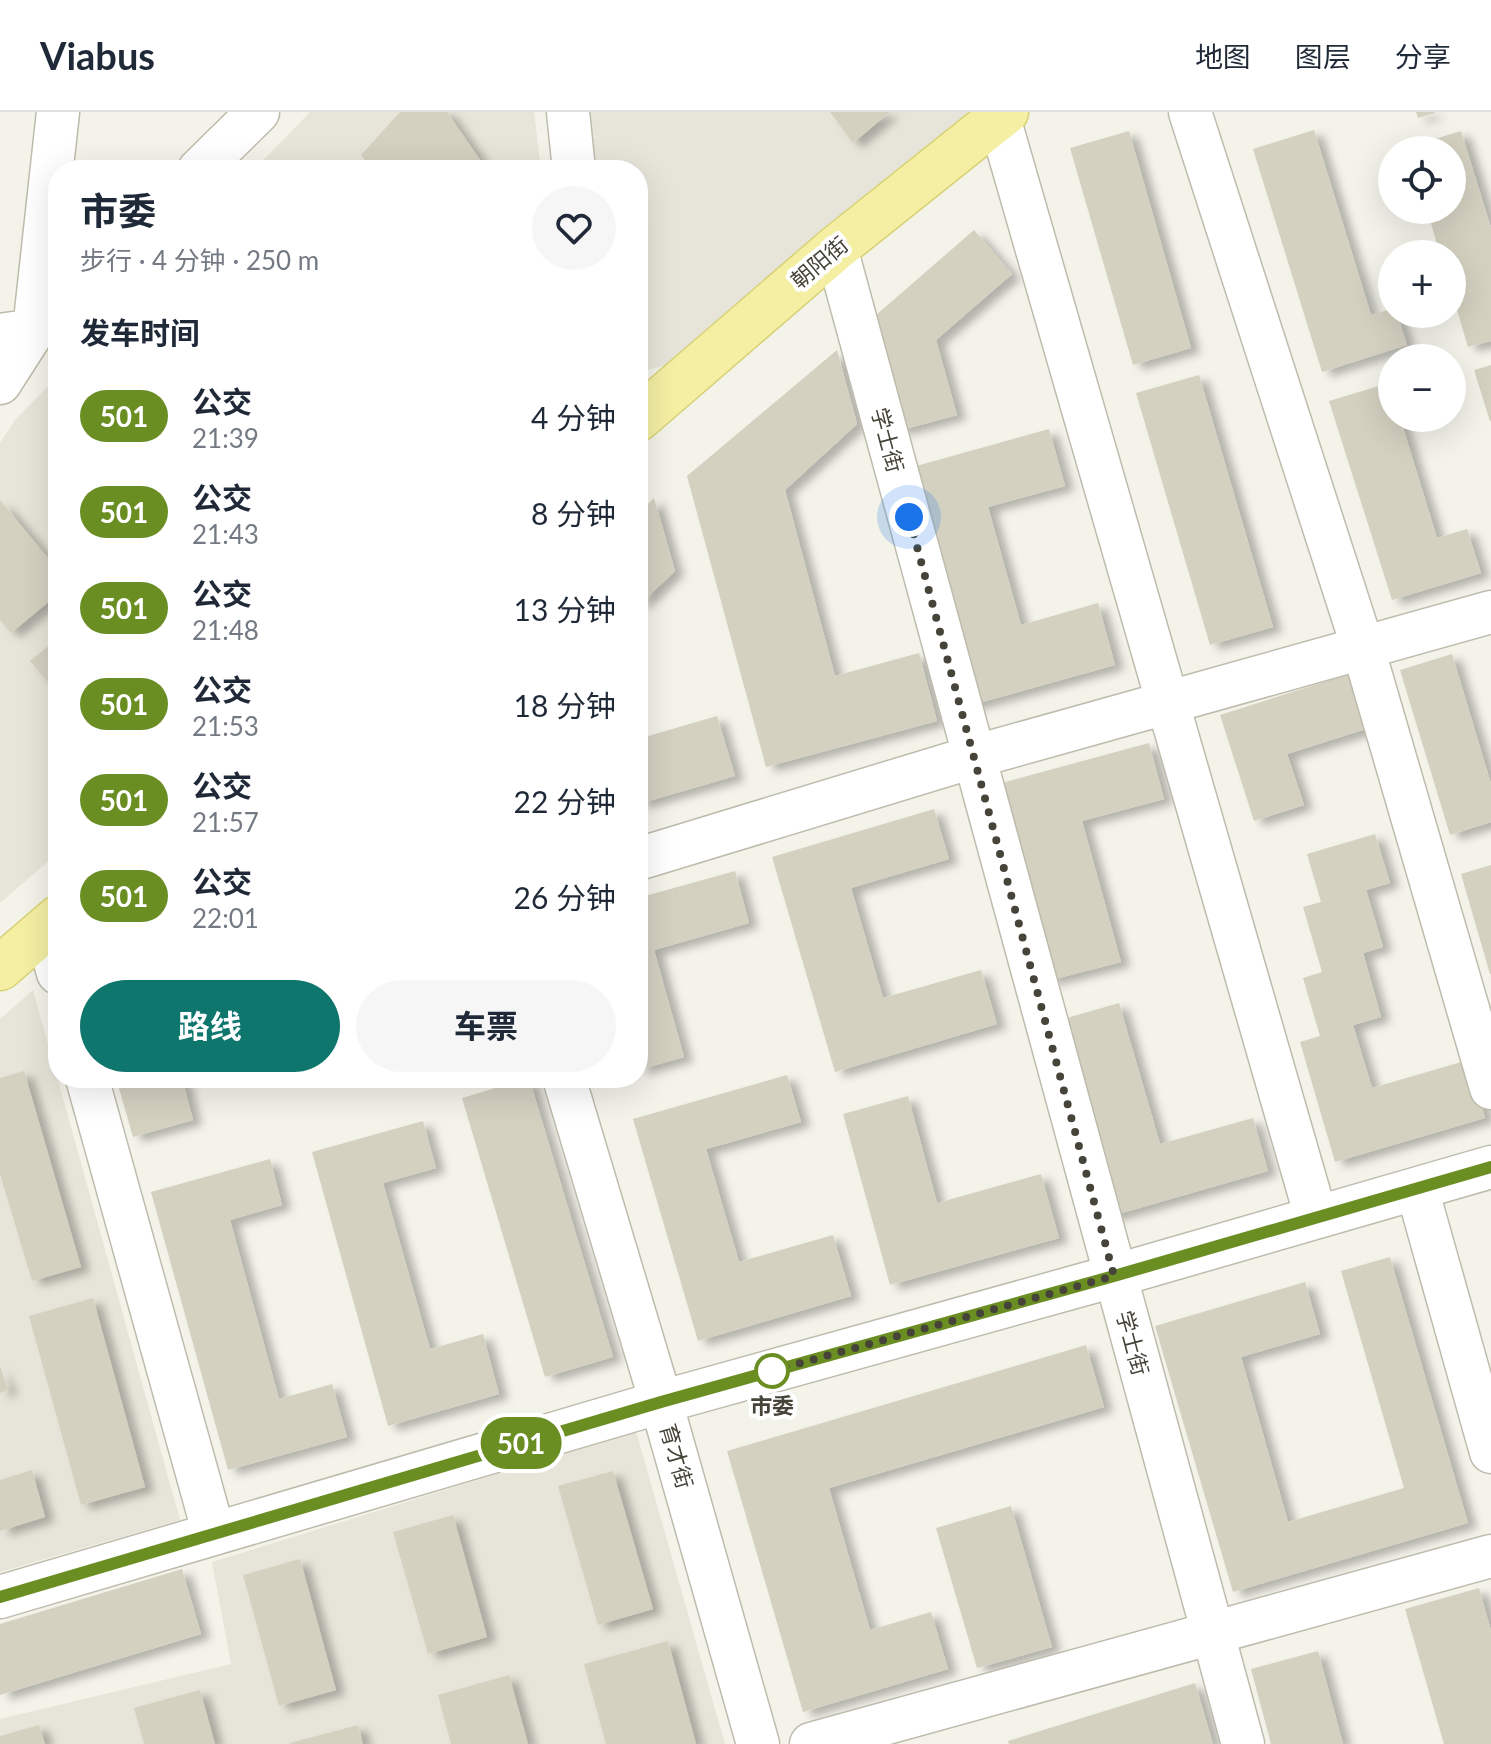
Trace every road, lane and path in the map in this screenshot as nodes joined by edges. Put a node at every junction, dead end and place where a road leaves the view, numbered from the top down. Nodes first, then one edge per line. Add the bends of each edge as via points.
1 (58, 112) edge
2 (258, 112) edge
3 (568, 112) edge
4 (1190, 112) edge
5 (1002, 115) edge
6 (52, 160) edge
7 (209, 160) edge
8 (573, 160) edge
9 (48, 191) edge
10 (836, 248) junction
11 (31, 324) edge
12 (0, 383) edge
13 (648, 410) edge
14 (1491, 612) edge
15 (1363, 648) junction
16 (1169, 704) junction
17 (973, 757) junction
18 (648, 856) edge
19 (48, 927) edge
20 (0, 968) edge
21 (90, 1088) edge
22 (567, 1088) edge
23 (1491, 1088) edge
24 (1491, 1167) edge
25 (1417, 1189) junction
26 (1316, 1217) junction
27 (1114, 1276) junction
28 (661, 1402) junction
29 (1491, 1452) edge
30 (214, 1534) junction
31 (1491, 1556) edge
32 (0, 1597) edge
33 (1212, 1633) junction
34 (758, 1744) edge
35 (811, 1744) edge
36 (1243, 1744) edge

1 - 6 street
2 - 7 street
3 - 8 street
4 - 15 street
5 - 10 main road, 朝阳街
5 - 16 street
9 - 11 street
10 - 13 main road, 朝阳街
10 - 17 street, 学士街
11 - 12 street
14 - 15 street
15 - 16 street
15 - 23 street
16 - 17 street
16 - 26 street
17 - 18 street
17 - 27 street, 学士街
19 - 20 main road
21 - 30 street
22 - 28 street, 育才街
24 - 25 street
25 - 26 street
25 - 29 street
26 - 27 street
27 - 28 street
27 - 33 street, 学士街
28 - 30 street
28 - 34 street, 育才街
30 - 32 street
31 - 33 street
33 - 35 street
33 - 36 street, 学士街

